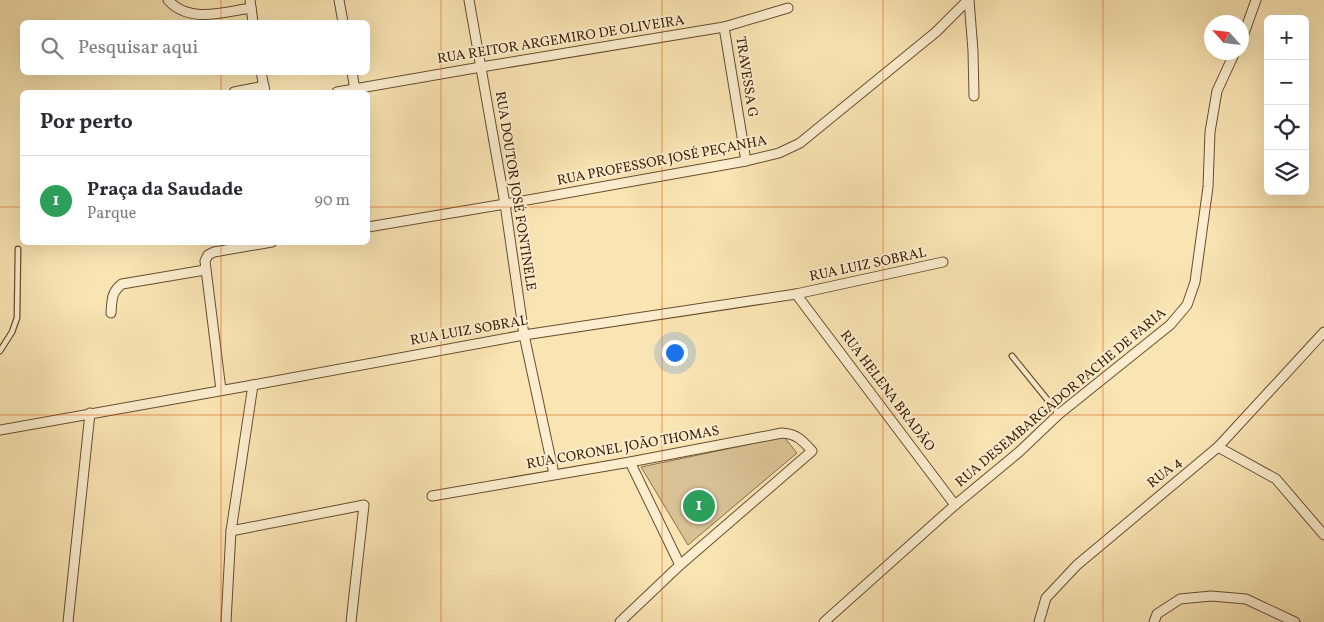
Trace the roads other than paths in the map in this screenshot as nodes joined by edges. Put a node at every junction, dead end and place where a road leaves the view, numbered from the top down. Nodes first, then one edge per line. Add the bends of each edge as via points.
1 (168, 0) edge
2 (339, 0) edge
3 (469, 0) edge
4 (969, 0) edge
5 (1256, 0) edge
6 (250, 4) edge
7 (788, 8) dead end
8 (253, 20) edge
9 (343, 20) edge
10 (1249, 20) edge
11 (724, 27) junction
12 (1231, 60) edge
13 (481, 67) junction
14 (262, 75) edge
15 (352, 75) edge
16 (264, 89) edge
17 (355, 90) joint
18 (974, 96) dead end
19 (746, 161) junction
20 (505, 204) junction
21 (370, 227) edge
22 (255, 245) edge
23 (18, 249) dead end
24 (943, 262) dead end
25 (205, 270) junction
26 (796, 294) junction
27 (111, 313) dead end
28 (1324, 332) edge
29 (524, 334) junction
30 (0, 351) edge
31 (1012, 356) dead end
32 (253, 385) junction
33 (221, 390) junction
34 (90, 413) junction
35 (1059, 414) junction
36 (0, 430) edge
37 (1218, 447) junction
38 (630, 462) junction
39 (554, 474) junction
40 (432, 496) dead end
41 (955, 505) junction
42 (231, 531) junction
43 (1324, 535) edge
44 (680, 564) junction
45 (68, 622) edge
46 (226, 622) edge
47 (351, 622) edge
48 (620, 622) edge
49 (824, 622) edge
50 (1040, 622) edge
51 (1154, 622) edge
52 (1295, 622) edge

1 - 6 street via 174,7 193,15 214,14
2 - 9 street
3 - 13 street, RUA DOUTOR JOSÉ FONTINELE
4 - 18 street, RUA PROFESSOR JOSÉ PEÇANHA
4 - 19 street, RUA PROFESSOR JOSÉ PEÇANHA via 936,32 800,143 779,153
5 - 10 street
6 - 8 street
7 - 11 street, RUA REITOR ARGEMIRO DE OLIVEIRA
11 - 13 street, RUA REITOR ARGEMIRO DE OLIVEIRA
11 - 19 street, TRAVESSA G
12 - 35 street, RUA DESEMBARGADOR PACHE DE FARIA via 1217,91 1195,282 1187,305 1170,325
13 - 17 street, RUA REITOR ARGEMIRO DE OLIVEIRA
13 - 20 street, RUA DOUTOR JOSÉ FONTINELE
14 - 16 street
15 - 17 street
19 - 20 street, RUA PROFESSOR JOSÉ PEÇANHA
20 - 21 street, RUA PROFESSOR JOSÉ PEÇANHA
20 - 29 street, RUA DOUTOR JOSÉ FONTINELE
22 - 25 street via 208,255
23 - 30 lane via 17,318
24 - 26 street, RUA LUIZ SOBRAL
25 - 27 street via 122,284 112,296
25 - 33 street
26 - 29 street, RUA LUIZ SOBRAL
26 - 41 street, RUA HELENA BRADÃO
28 - 37 street, RUA 4
29 - 32 street, RUA LUIZ SOBRAL
29 - 39 street, RUA DOUTOR JOSÉ FONTINELE
31 - 35 lane
32 - 33 street, RUA LUIZ SOBRAL
32 - 42 street
33 - 34 street, RUA LUIZ SOBRAL
34 - 36 street, RUA LUIZ SOBRAL
34 - 45 street
35 - 41 street, RUA DESEMBARGADOR PACHE DE FARIA
37 - 43 street via 1276,479
37 - 50 street, RUA 4 via 1077,565 1046,598
38 - 39 street, RUA CORONEL JOÃO THOMAS
38 - 44 street
38 - 44 street, RUA CORONEL JOÃO THOMAS via 782,433 799,437 812,451
39 - 40 street, RUA CORONEL JOÃO THOMAS
41 - 49 street, RUA DESEMBARGADOR PACHE DE FARIA
42 - 46 street
42 - 47 street via 364,505
44 - 48 street
51 - 52 street via 1157,614 1180,599 1211,596 1246,599

